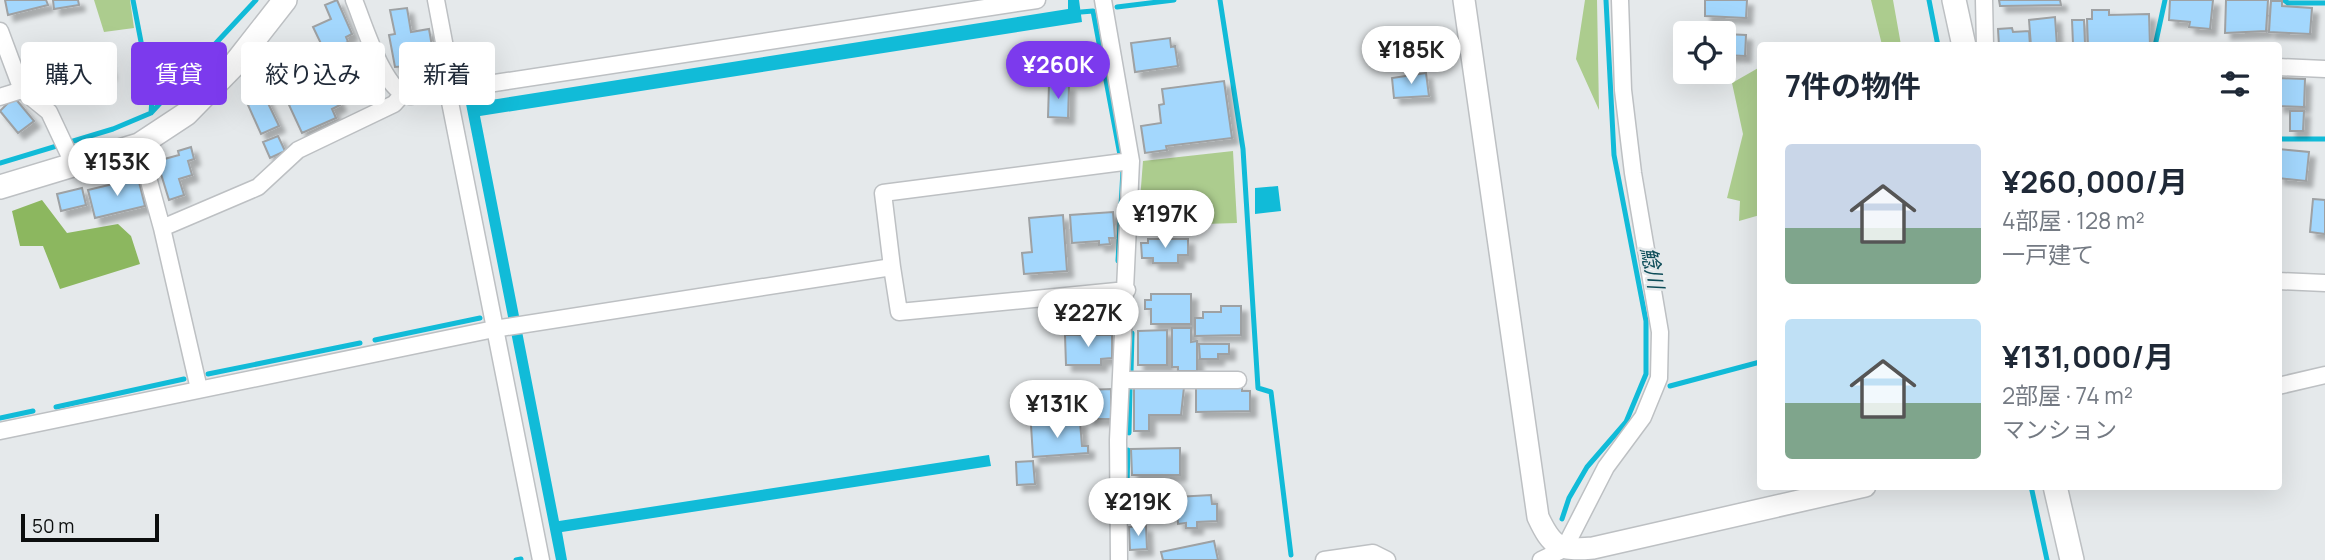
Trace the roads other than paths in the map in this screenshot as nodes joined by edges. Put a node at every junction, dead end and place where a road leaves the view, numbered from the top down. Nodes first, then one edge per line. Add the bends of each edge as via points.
1 (285, 0) edge
2 (354, 0) edge
3 (436, 0) edge
4 (1037, 0) edge
5 (1103, 0) edge
6 (1464, 0) edge
7 (1620, 0) edge
8 (1954, 0) edge
9 (1984, 0) edge
10 (0, 32) edge
11 (445, 42) edge
12 (1963, 42) edge
13 (1985, 42) edge
14 (2282, 67) edge
15 (2325, 69) edge
16 (495, 85) edge
17 (21, 87) edge
18 (21, 90) edge
19 (399, 92) edge
20 (0, 97) edge
21 (399, 98) edge
22 (40, 105) edge
23 (451, 105) edge
24 (139, 145) junction
25 (1130, 161) junction
26 (73, 163) junction
27 (0, 187) edge
28 (162, 228) junction
29 (892, 267) junction
30 (2282, 281) edge
31 (2325, 283) edge
32 (1127, 290) junction
33 (498, 329) junction
34 (2325, 375) edge
35 (1121, 380) junction
36 (1238, 380) dead end
37 (2282, 385) edge
38 (199, 389) junction
39 (0, 431) edge
40 (1847, 490) edge
41 (2055, 490) edge
42 (1563, 549) junction
43 (541, 560) edge
44 (1119, 560) edge
45 (1324, 560) edge
46 (1387, 560) edge
47 (1541, 560) edge
48 (2072, 560) edge

1 - 24 main road via 234,65 186,114
2 - 19 street via 390,84
3 - 11 street
4 - 16 street
5 - 25 street
6 - 42 street via 1538,517 1549,540
7 - 42 street via 1623,90 1660,332 1659,378 1643,417 1606,467
8 - 12 main road
9 - 13 street
10 - 17 street
14 - 15 street
18 - 20 street
21 - 28 street via 298,150 258,187
22 - 26 street via 61,132
23 - 33 street
24 - 26 main road
24 - 28 street
25 - 29 street via 883,193
25 - 32 street
26 - 27 main road
28 - 38 street
29 - 32 street via 899,312
29 - 33 street
30 - 31 street
32 - 35 street
33 - 38 street
33 - 43 street
34 - 37 street
35 - 36 street
35 - 44 street
38 - 39 street
40 - 42 street via 1593,548
41 - 48 main road
42 - 47 street
45 - 46 street via 1373,553

